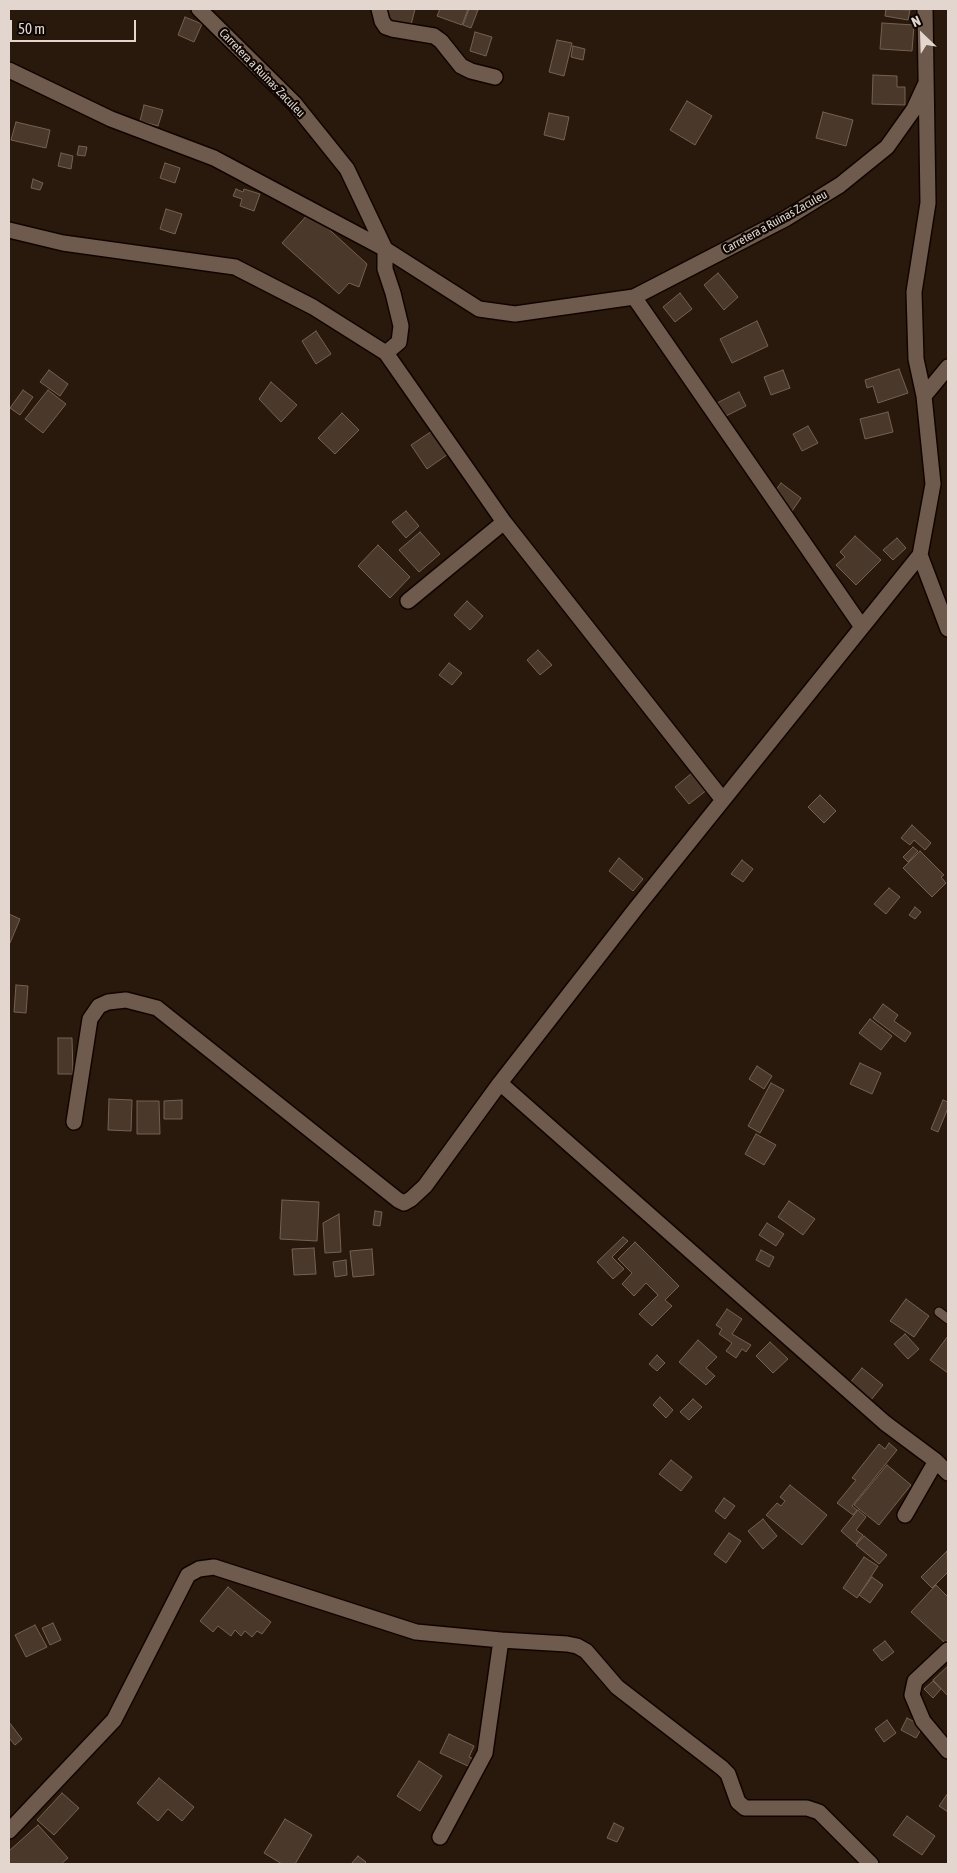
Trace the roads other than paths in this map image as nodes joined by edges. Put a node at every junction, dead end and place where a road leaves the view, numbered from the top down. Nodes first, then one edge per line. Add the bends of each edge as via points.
1 (199, 9) edge
2 (379, 9) edge
3 (925, 9) edge
4 (9, 70) edge
5 (495, 77) dead end
6 (926, 83) junction
7 (9, 230) edge
8 (386, 249) junction
9 (634, 297) junction
10 (386, 353) junction
11 (948, 367) edge
12 (924, 396) junction
13 (504, 522) junction
14 (920, 555) junction
15 (408, 601) dead end
16 (862, 627) junction
17 (948, 629) edge
18 (723, 800) junction
19 (500, 1083) junction
20 (74, 1122) dead end
21 (939, 1312) dead end
22 (948, 1319) edge
23 (936, 1461) junction
24 (948, 1473) edge
25 (905, 1515) dead end
26 (501, 1640) junction
27 (948, 1650) edge
28 (948, 1751) edge
29 (9, 1830) edge
30 (440, 1837) dead end
31 (871, 1864) edge

1 - 8 street, Carretera a Ruinas Zaculeu via 294,103 347,169
2 - 5 street via 386,26 434,36 461,66 471,72
3 - 6 street
4 - 8 street via 111,119 214,158
6 - 9 street, Carretera a Ruinas Zaculeu via 914,109 887,147 840,185 785,219
6 - 12 street via 928,203 914,292 916,359
7 - 10 street via 63,244 235,267 313,307
8 - 9 street, Carretera a Ruinas Zaculeu via 479,309 515,314
8 - 10 street via 385,269 401,326 399,342
9 - 16 street
10 - 13 street
11 - 12 street
12 - 14 street via 932,484
13 - 15 street
13 - 18 street
14 - 16 street
14 - 17 street
16 - 18 street
18 - 19 street
19 - 20 street via 419,1194 404,1203 157,1008 126,1000 99,1006 90,1019
19 - 23 street via 885,1423
21 - 22 lane
23 - 24 street
23 - 25 street
26 - 29 street via 416,1632 214,1567 199,1569 188,1574 114,1720
26 - 30 street via 485,1753
26 - 31 street via 567,1644 586,1652 617,1687 722,1768 728,1774 738,1802 745,1808 806,1808 818,1812
27 - 28 street via 915,1681 912,1695 923,1721

